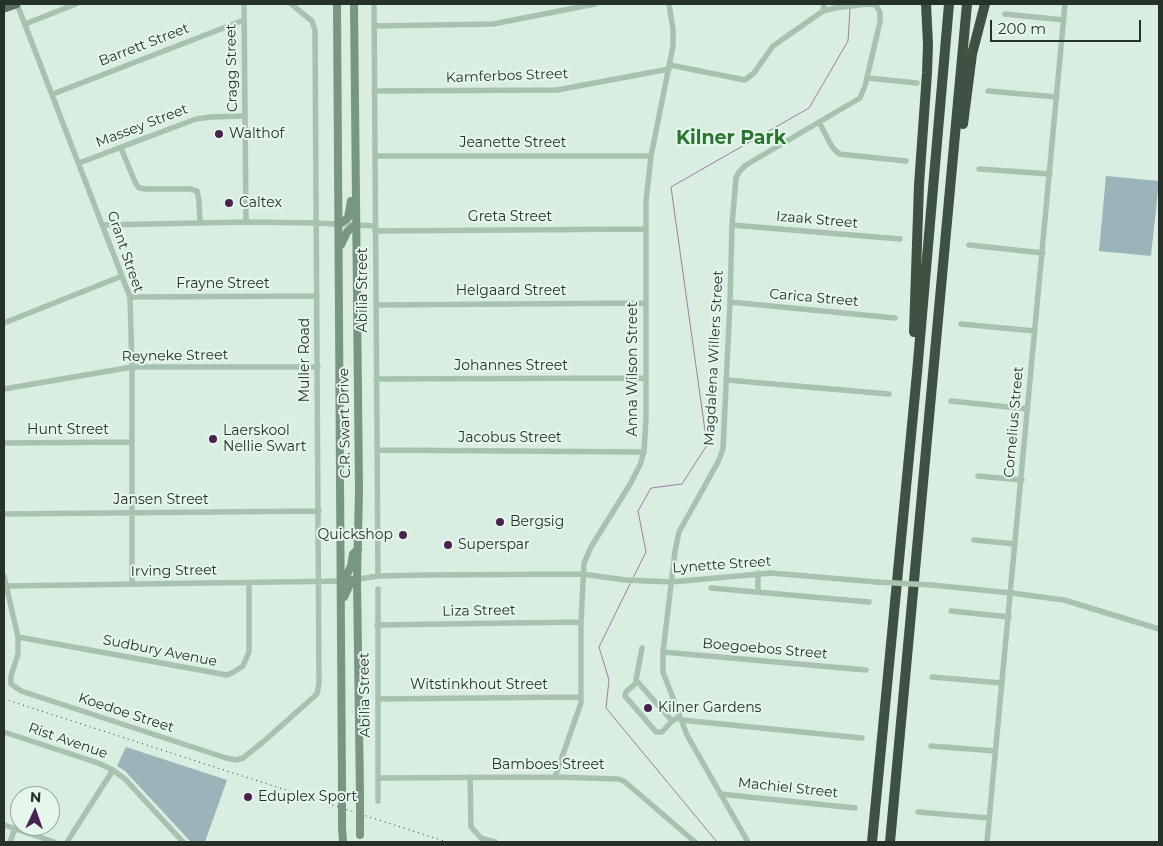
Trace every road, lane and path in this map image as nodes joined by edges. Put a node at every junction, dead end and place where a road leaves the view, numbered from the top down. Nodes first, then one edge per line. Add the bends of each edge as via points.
1 (16, 4) edge
2 (76, 4) edge
3 (244, 4) edge
4 (291, 4) edge
5 (337, 4) edge
6 (354, 4) edge
7 (374, 4) edge
8 (595, 4) edge
9 (669, 4) edge
10 (824, 4) edge
11 (926, 4) edge
12 (949, 4) edge
13 (967, 4) edge
14 (985, 4) edge
15 (1065, 4) edge
16 (855, 5) edge
17 (876, 5) edge
18 (4, 8) edge
19 (823, 12) junction
20 (1005, 14) dead end
21 (244, 20) junction
22 (1064, 20) junction
23 (25, 24) junction
24 (374, 26) junction
25 (669, 67) junction
26 (867, 78) junction
27 (917, 83) dead end
28 (374, 91) junction
29 (988, 91) dead end
30 (53, 94) junction
31 (1057, 97) junction
32 (245, 116) junction
33 (819, 122) junction
34 (121, 148) junction
35 (375, 156) junction
36 (651, 156) junction
37 (906, 161) dead end
38 (79, 163) junction
39 (979, 169) dead end
40 (1050, 174) junction
41 (355, 191) junction
42 (246, 222) junction
43 (200, 223) junction
44 (316, 223) junction
45 (339, 224) junction
46 (103, 225) junction
47 (355, 225) junction
48 (732, 225) junction
49 (375, 228) junction
50 (645, 229) junction
51 (900, 239) dead end
52 (969, 246) dead end
53 (339, 249) junction
54 (1043, 253) junction
55 (122, 276) junction
56 (130, 296) junction
57 (317, 296) junction
58 (940, 301) junction
59 (730, 302) junction
60 (646, 303) junction
61 (376, 305) junction
62 (895, 318) dead end
63 (4, 323) edge
64 (961, 324) dead end
65 (1035, 331) junction
66 (132, 367) junction
67 (318, 367) junction
68 (917, 373) junction
69 (646, 378) junction
70 (376, 379) junction
71 (727, 380) junction
72 (4, 388) edge
73 (889, 394) dead end
74 (950, 401) dead end
75 (1028, 409) junction
76 (132, 442) junction
77 (4, 443) edge
78 (376, 450) junction
79 (644, 452) junction
80 (978, 476) dead end
81 (1022, 480) junction
82 (318, 511) junction
83 (132, 513) junction
84 (4, 514) edge
85 (974, 540) dead end
86 (1015, 544) junction
87 (358, 549) junction
88 (758, 573) junction
89 (582, 574) junction
90 (4, 576) edge
91 (378, 576) junction
92 (349, 580) junction
93 (318, 582) junction
94 (671, 582) junction
95 (249, 583) junction
96 (132, 584) junction
97 (6, 586) junction
98 (378, 588) dead end
99 (711, 588) dead end
100 (758, 592) junction
101 (1011, 593) junction
102 (868, 602) dead end
103 (951, 611) dead end
104 (1009, 617) junction
105 (581, 622) junction
106 (377, 625) junction
107 (1159, 629) edge
108 (18, 637) junction
109 (642, 648) dead end
110 (662, 652) junction
111 (866, 670) dead end
112 (932, 677) dead end
113 (637, 682) junction
114 (1002, 683) junction
115 (581, 697) junction
116 (378, 699) junction
117 (680, 719) junction
118 (672, 721) junction
119 (4, 732) edge
120 (862, 738) dead end
121 (931, 746) dead end
122 (995, 751) junction
123 (236, 760) joint
124 (113, 770) junction
125 (470, 777) junction
126 (555, 777) junction
127 (378, 778) junction
128 (720, 794) junction
129 (378, 800) dead end
130 (854, 808) dead end
131 (918, 812) dead end
132 (989, 818) junction
133 (36, 836) edge
134 (360, 839) edge
135 (54, 842) edge
136 (67, 842) edge
137 (183, 842) edge
138 (342, 842) edge
139 (495, 842) edge
140 (695, 842) edge
141 (748, 842) edge
142 (872, 842) edge
143 (890, 842) edge
144 (987, 842) edge

1 - 18 main road
1 - 23 street, Grant Street
2 - 23 street
3 - 21 street, Cragg Street
4 - 44 street, Muller Road via 312,21 315,30
5 - 45 main road, C.R. Swart Drive
6 - 41 main road, C.R. Swart Drive
7 - 24 street, Abilia Street
8 - 24 street via 493,24
9 - 25 street, Anna Wilson Street via 674,36
10 - 19 street
11 - 68 highway via 927,73 916,248 914,343
12 - 68 highway
13 - 58 highway
14 - 58 highway via 972,54
15 - 22 street, Cornelius Street
16 - 17 street, Kamferbos Street
16 - 19 street, Kamferbos Street
17 - 26 street, Magdalena Willers Street via 880,9 880,18
19 - 25 street, Kamferbos Street via 773,46 746,79
20 - 22 street
21 - 30 street, Barrett Street
21 - 32 street, Cragg Street
22 - 31 street, Cornelius Street
23 - 30 street, Grant Street
24 - 28 street, Abilia Street
25 - 28 street, Kamferbos Street via 557,90
25 - 36 street, Anna Wilson Street
26 - 27 street
26 - 33 street, Magdalena Willers Street via 860,98
28 - 35 street, Abilia Street
29 - 31 street
30 - 38 street, Grant Street
31 - 40 street, Cornelius Street
32 - 34 street, Massey Street via 196,119
32 - 42 street, Cragg Street
33 - 37 street via 839,154
33 - 48 street, Magdalena Willers Street via 739,172 735,181
34 - 38 street, Massey Street
34 - 43 street via 139,188 196,191
35 - 36 street, Jeanette Street
35 - 49 street, Abilia Street
36 - 50 street, Anna Wilson Street
38 - 46 street, Grant Street
39 - 40 street
40 - 54 street, Cornelius Street
41 - 45 main road via 348,218
41 - 47 main road, C.R. Swart Drive
42 - 43 street, Greta Street
42 - 44 street, Greta Street
43 - 46 street, Greta Street
44 - 45 street, Greta Street
44 - 57 street, Muller Road
45 - 47 street, Greta Street
45 - 53 main road, C.R. Swart Drive
46 - 55 street, Grant Street
47 - 49 street, Greta Street
47 - 53 main road via 347,232
47 - 87 main road, C.R. Swart Drive
48 - 51 street, Izaak Street
48 - 59 street, Magdalena Willers Street
49 - 50 street, Greta Street
49 - 61 street, Abilia Street
50 - 60 street, Anna Wilson Street
52 - 54 street
53 - 92 main road, C.R. Swart Drive
54 - 65 street, Cornelius Street
55 - 56 street, Grant Street
55 - 63 street
56 - 57 street, Frayne Street
56 - 66 street, Grant Street
57 - 67 street, Muller Road
58 - 143 highway
59 - 62 street, Carica Street
59 - 71 street, Magdalena Willers Street
60 - 61 street, Helgaard Street
60 - 69 street, Anna Wilson Street
61 - 70 street, Abilia Street
64 - 65 street
65 - 75 street, Cornelius Street
66 - 67 street, Reyneke Street
66 - 72 street, Reyneke Street
66 - 76 street, Grant Street
67 - 82 street, Muller Road
68 - 142 highway
69 - 70 street, Johannes Street
69 - 79 street, Anna Wilson Street
70 - 78 street, Abilia Street
71 - 73 street
71 - 94 street, Magdalena Willers Street via 721,457 679,532
74 - 75 street
75 - 81 street, Cornelius Street
76 - 77 street, Hunt Street
76 - 83 street, Grant Street
78 - 79 street, Jacobus Street
78 - 91 street, Abilia Street
79 - 89 street, Anna Wilson Street via 629,486 588,553
80 - 81 street
81 - 86 street, Cornelius Street
82 - 83 street, Jansen Street
82 - 93 street, Muller Road
83 - 84 street, Jansen Street
83 - 96 street, Grant Street
85 - 86 street
86 - 101 street, Cornelius Street
87 - 92 main road, C.R. Swart Drive
87 - 92 main road via 353,554
88 - 94 street, Lynette Street
88 - 100 street
88 - 101 street, Lynette Street, bridge
89 - 91 street, Lynette Street
89 - 94 street, Lynette Street
89 - 105 street, Anna Wilson Street
90 - 97 street
91 - 92 street, Lynette Street
92 - 93 street, Irving Street
92 - 134 main road, C.R. Swart Drive, bridge
92 - 138 main road, C.R. Swart Drive, bridge via 342,606
93 - 95 street, Irving Street
93 - 123 street, Muller Road via 317,694 263,742
94 - 110 street, Magdalena Willers Street
95 - 96 street, Irving Street
95 - 108 street, Sudbury Avenue via 248,658 243,666 227,675
96 - 97 street, Irving Street
97 - 108 street
98 - 106 street, Abilia Street
99 - 100 street
100 - 102 street
101 - 104 street, Cornelius Street
101 - 107 street, Lynette Street via 1072,601
103 - 104 street
104 - 114 street, Cornelius Street
105 - 106 street, Liza Street
105 - 115 street, Anna Wilson Street
106 - 116 street, Abilia Street
108 - 123 street, Koedoe Street via 18,654 11,676 12,684 21,691
109 - 113 street via 635,676
110 - 111 street, Boegoebos Street
110 - 117 street, Magdalena Willers Street via 663,672
112 - 114 street
113 - 118 street
113 - 118 street via 625,696 656,732 662,732
114 - 122 street, Cornelius Street
115 - 116 street, Witstinkhout Street
115 - 126 street, Anna Wilson Street
116 - 127 street, Abilia Street
117 - 118 street
117 - 120 street
117 - 128 street, Magdalena Willers Street
119 - 124 street, Rist Avenue
121 - 122 street
122 - 132 street, Cornelius Street
124 - 136 street
124 - 137 street, Rist Avenue
125 - 126 street, Bamboes Street
125 - 127 street, Bamboes Street
125 - 139 street via 471,827 481,838
126 - 140 street, Bamboes Street via 621,780
127 - 129 street, Abilia Street
128 - 130 street, Machiel Street
128 - 141 street, Magdalena Willers Street
131 - 132 street
132 - 144 street, Cornelius Street
133 - 135 street

